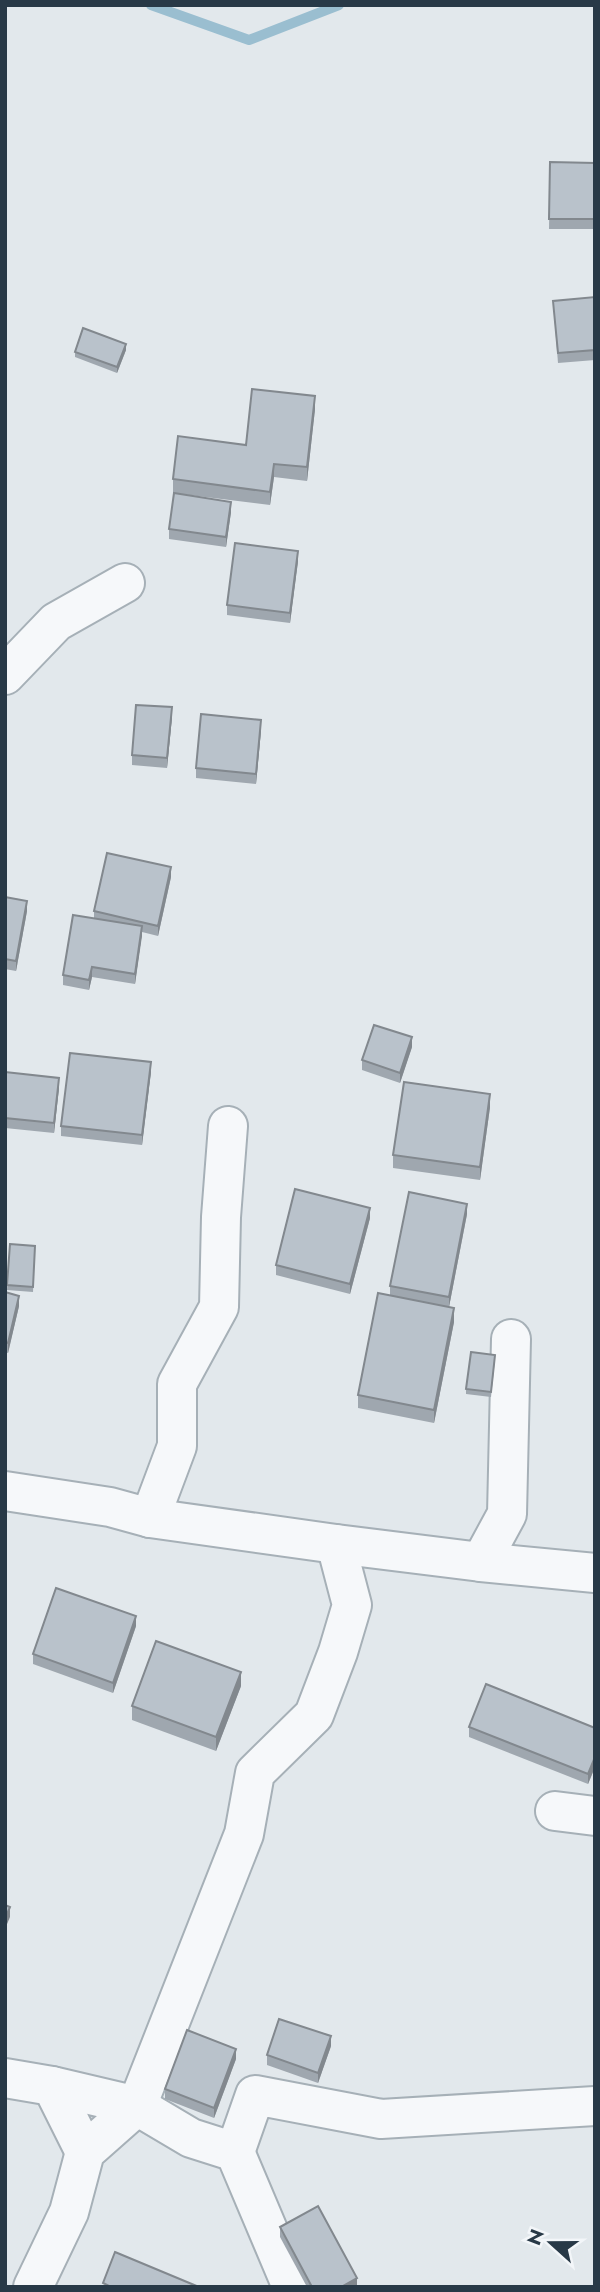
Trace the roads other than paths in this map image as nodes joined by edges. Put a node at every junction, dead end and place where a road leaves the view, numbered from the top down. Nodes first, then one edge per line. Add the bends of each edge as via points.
1 (125, 583) dead end
2 (5, 675) edge
3 (228, 1126) dead end
4 (511, 1339) dead end
5 (5, 1491) edge
6 (150, 1518) junction
7 (336, 1544) junction
8 (481, 1562) junction
9 (595, 1573) edge
10 (555, 1811) dead end
11 (595, 1816) edge
12 (5, 2078) edge
13 (52, 2086) junction
14 (137, 2106) junction
15 (595, 2106) edge
16 (85, 2152) junction
17 (236, 2152) junction
18 (33, 2287) edge
19 (292, 2287) edge

1 - 2 street via 56,622
3 - 6 street via 219,1307 177,1384 177,1446
4 - 8 street via 507,1514
5 - 6 street
6 - 7 street
7 - 8 street
7 - 14 street via 352,1605 338,1652 314,1714 255,1773 244,1834
8 - 9 street
10 - 11 street
12 - 13 street
13 - 14 street
13 - 16 street
14 - 16 street
14 - 17 street via 191,2138
15 - 17 street via 380,2119 255,2095
16 - 18 street via 69,2211
17 - 19 street

